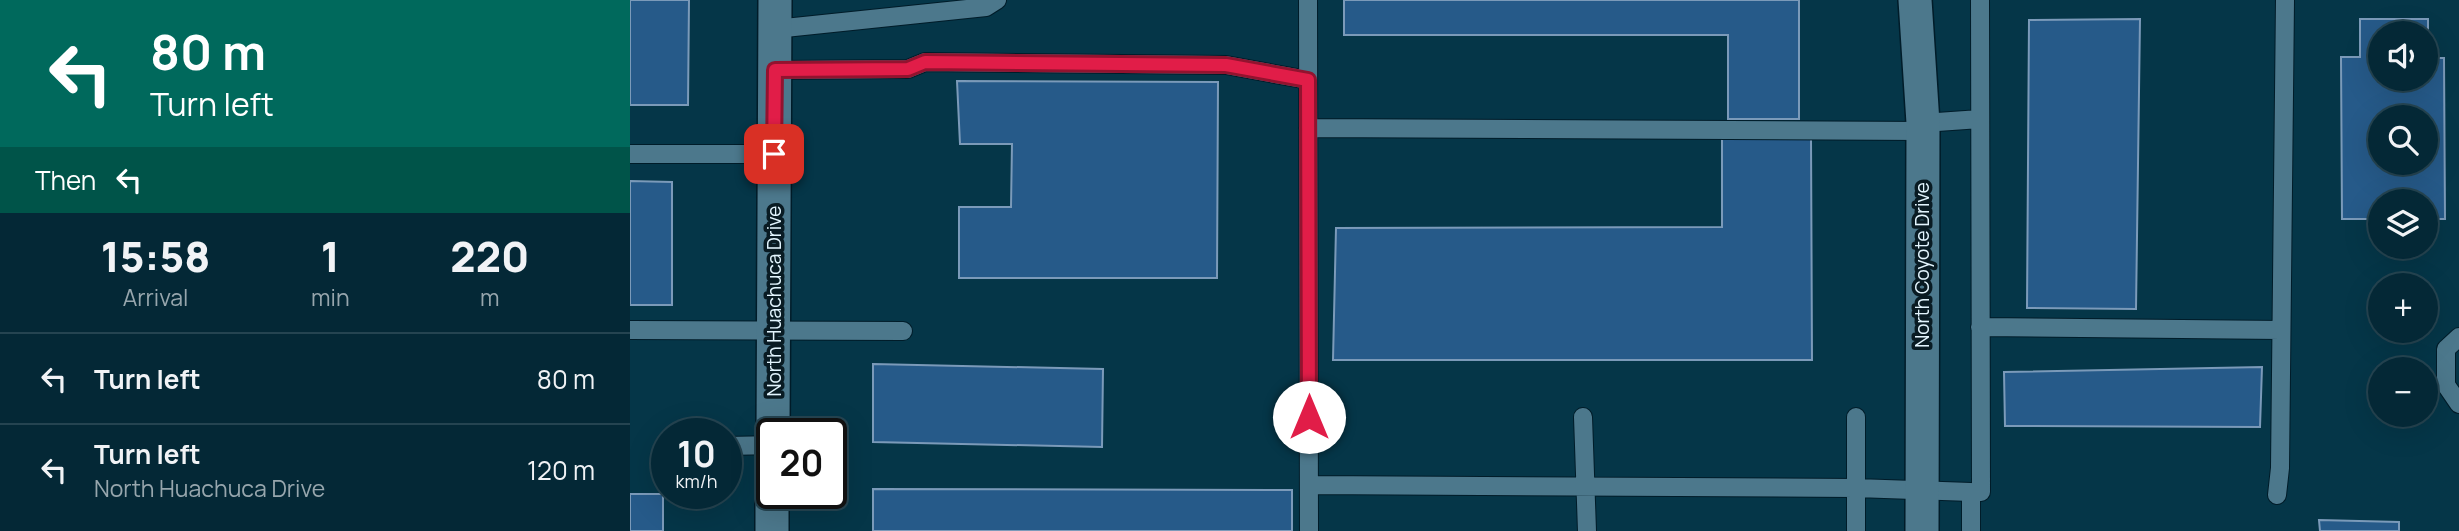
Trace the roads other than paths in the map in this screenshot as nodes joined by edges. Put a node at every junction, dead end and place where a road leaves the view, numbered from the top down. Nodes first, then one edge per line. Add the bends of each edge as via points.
1 (997, 0) edge
2 (1308, 0) edge
3 (1915, 0) edge
4 (1980, 0) edge
5 (2285, 0) edge
6 (775, 14) edge
7 (775, 70) junction
8 (1308, 80) junction
9 (1980, 119) junction
10 (1923, 127) junction
11 (1308, 128) junction
12 (630, 154) edge
13 (774, 154) junction
14 (1980, 327) junction
15 (773, 329) junction
16 (630, 330) edge
17 (2281, 330) junction
18 (904, 331) dead end
19 (2459, 337) edge
20 (2459, 404) edge
21 (1583, 417) dead end
22 (1856, 417) dead end
23 (773, 418) edge
24 (1309, 485) junction
25 (1586, 486) junction
26 (1856, 488) junction
27 (1922, 491) junction
28 (1981, 492) dead end
29 (2277, 495) dead end
30 (772, 509) edge
31 (772, 531) edge
32 (1309, 531) edge
33 (1587, 531) edge
34 (1856, 531) edge
35 (1922, 531) edge
36 (1971, 531) edge

1 - 6 lane via 986,7
2 - 8 lane
3 - 10 street, North Coyote Drive
4 - 9 lane
5 - 17 lane
6 - 7 street, North Huachuca Drive
7 - 8 lane via 908,69 925,62 1226,65
7 - 13 street, North Huachuca Drive
8 - 11 lane
9 - 10 lane
9 - 14 lane
10 - 11 lane
10 - 27 street, North Coyote Drive
11 - 24 lane
12 - 13 lane
13 - 15 street, North Huachuca Drive
14 - 17 lane
14 - 28 lane
15 - 16 lane
15 - 18 lane
15 - 23 street, North Huachuca Drive
17 - 29 lane
19 - 20 lane via 2446,349 2446,385
21 - 25 lane
22 - 26 lane
24 - 25 lane
24 - 32 lane
25 - 26 lane
25 - 33 lane
26 - 27 lane
26 - 34 lane
27 - 35 street, North Coyote Drive
27 - 36 lane via 1971,492
30 - 31 street

